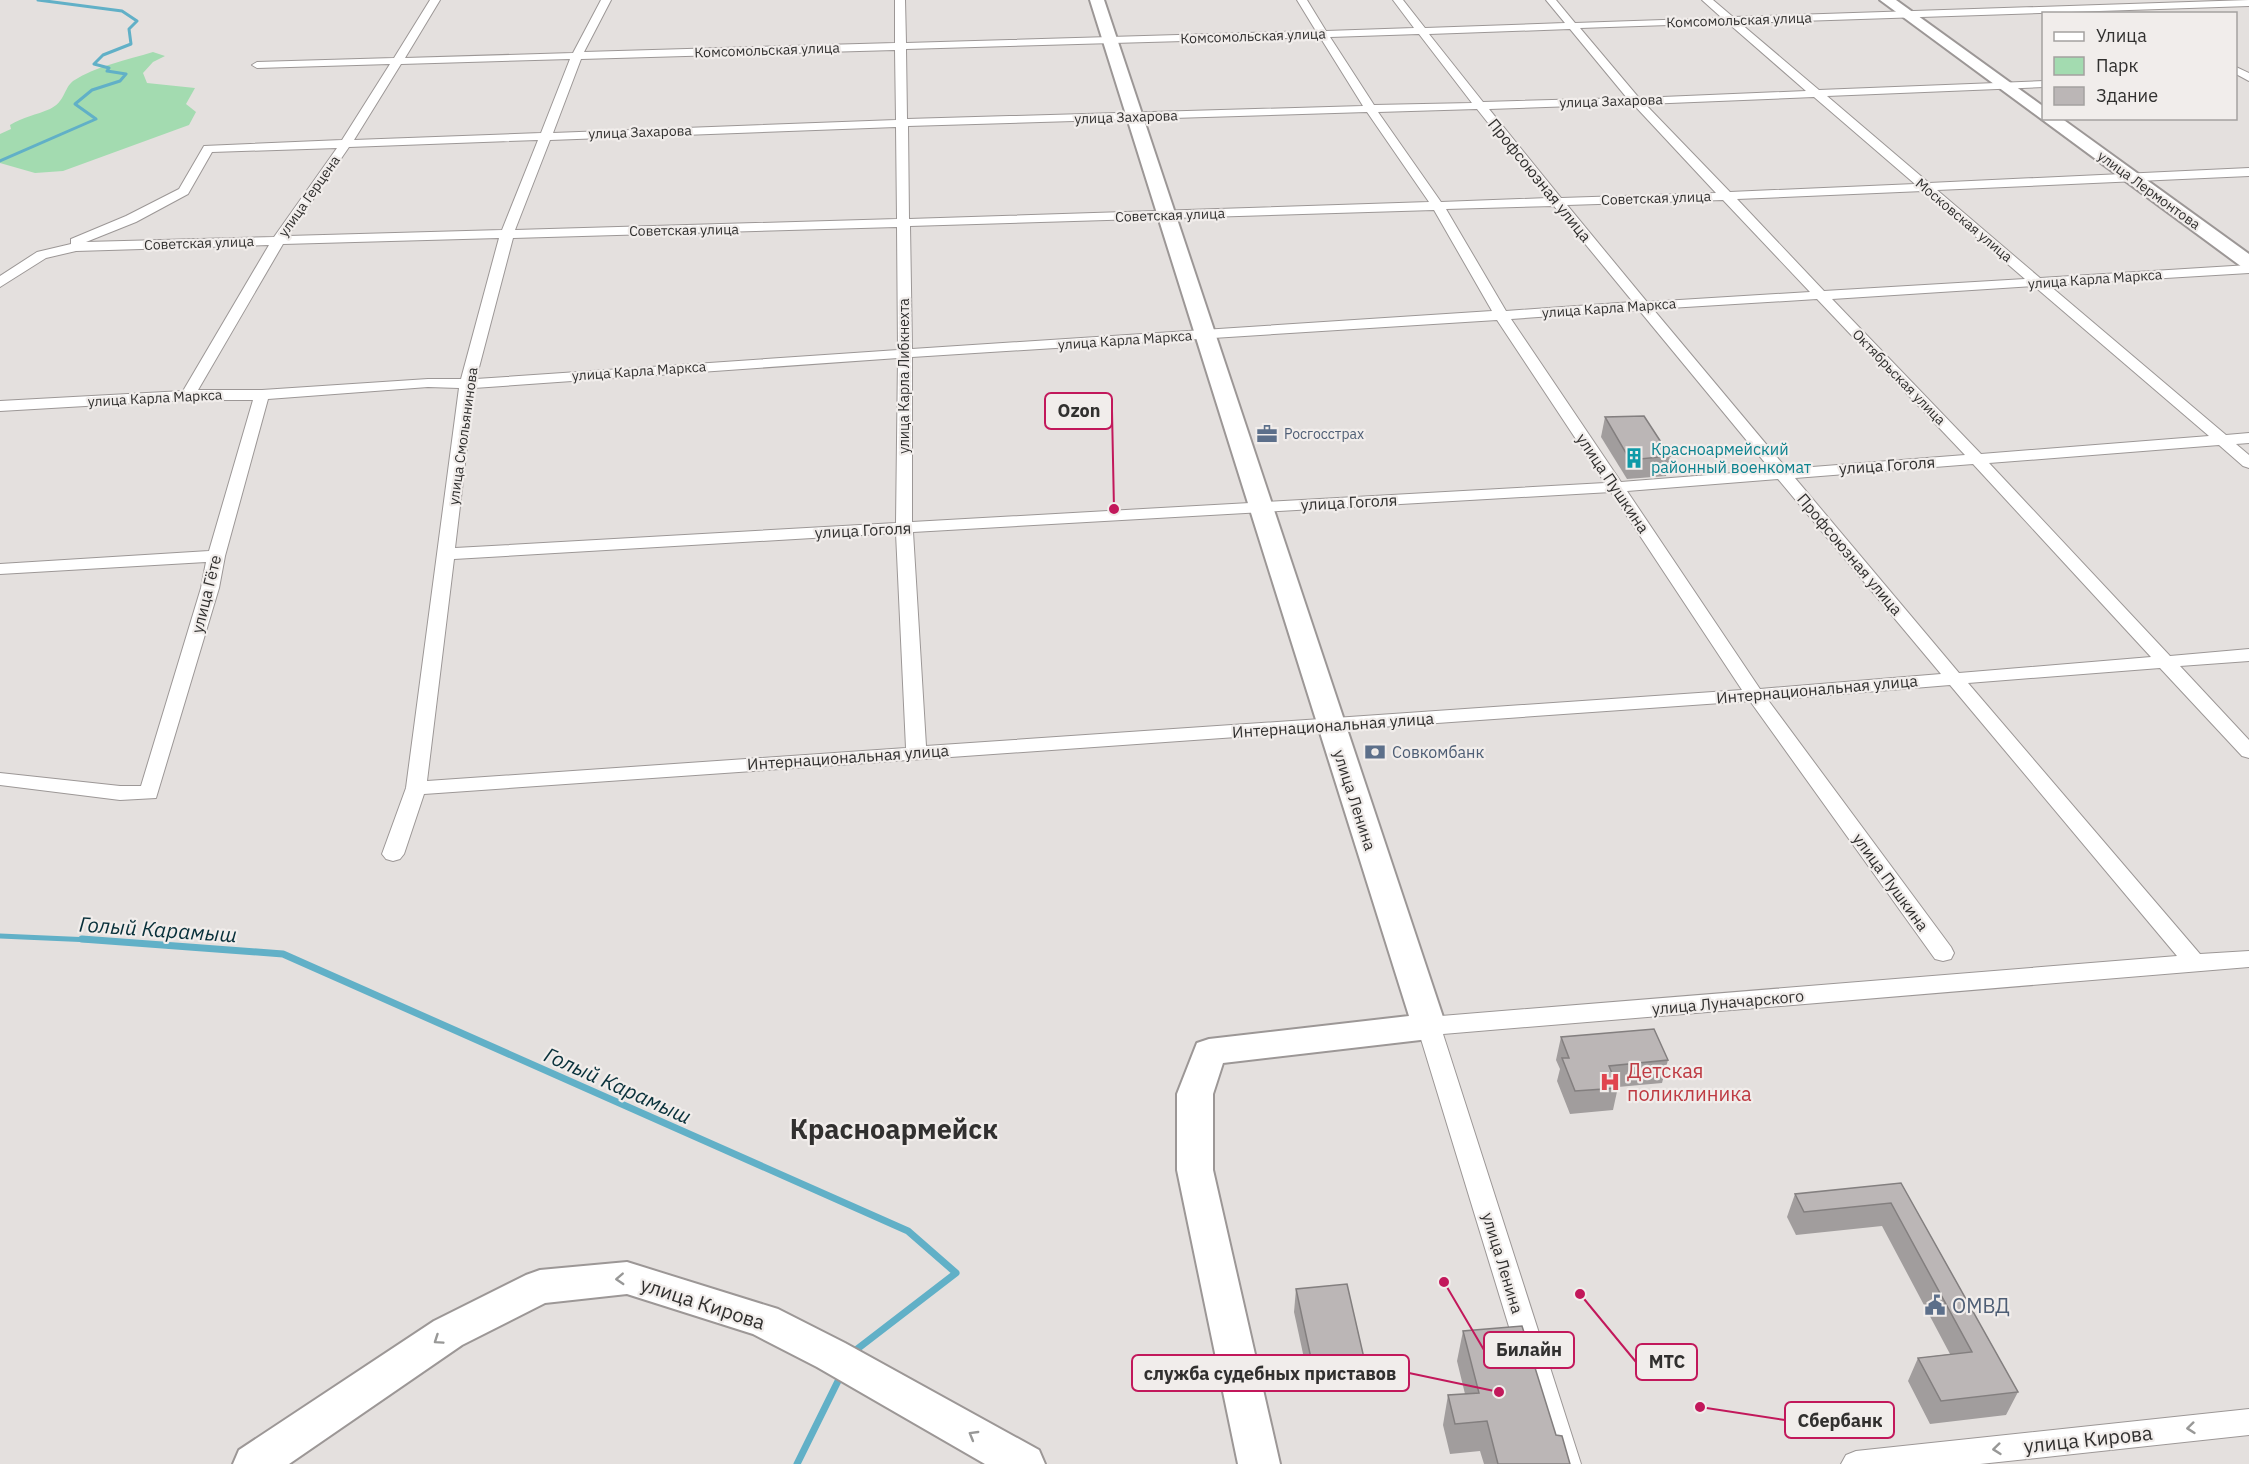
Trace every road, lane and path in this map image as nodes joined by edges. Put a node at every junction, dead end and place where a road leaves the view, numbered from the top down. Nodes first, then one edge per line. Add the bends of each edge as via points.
1 (435, 0) edge
2 (606, 0) edge
3 (900, 0) edge
4 (1097, 0) edge
5 (1302, 0) edge
6 (1398, 0) edge
7 (1551, 0) edge
8 (1707, 0) edge
9 (1887, 0) edge
10 (2122, 0) edge
11 (2249, 3) edge
12 (2138, 11) edge
13 (2080, 12) edge
14 (2042, 13) edge
15 (1908, 15) junction
16 (1732, 20) junction
17 (1571, 26) junction
18 (1422, 31) junction
19 (1324, 34) junction
20 (1111, 40) junction
21 (899, 46) junction
22 (578, 56) junction
23 (398, 61) junction
24 (257, 65) dead end
25 (2042, 84) edge
26 (2002, 85) junction
27 (1818, 93) junction
28 (1636, 101) junction
29 (1480, 105) junction
30 (1371, 110) junction
31 (2042, 114) edge
32 (1135, 117) junction
33 (2052, 120) edge
34 (901, 123) junction
35 (546, 136) junction
36 (346, 142) junction
37 (2249, 172) edge
38 (2134, 178) junction
39 (1924, 186) junction
40 (1727, 196) junction
41 (1557, 201) junction
42 (1438, 206) junction
43 (1166, 215) junction
44 (902, 224) junction
45 (507, 234) junction
46 (278, 241) junction
47 (62, 248) junction
48 (2249, 263) edge
49 (2249, 269) edge
50 (2038, 282) junction
51 (0, 283) edge
52 (1821, 296) junction
53 (1642, 306) junction
54 (1501, 315) junction
55 (1205, 335) junction
56 (905, 354) junction
57 (467, 384) junction
58 (188, 395) junction
59 (262, 395) junction
60 (0, 406) edge
61 (2249, 438) edge
62 (2222, 439) junction
63 (1977, 459) junction
64 (2249, 463) edge
65 (1781, 473) junction
66 (1615, 487) junction
67 (1262, 507) junction
68 (904, 528) junction
69 (447, 554) junction
70 (216, 556) junction
71 (0, 570) edge
72 (2249, 655) edge
73 (2162, 661) junction
74 (1953, 678) junction
75 (1755, 695) junction
76 (1330, 725) junction
77 (916, 752) junction
78 (2249, 752) edge
79 (0, 779) edge
80 (416, 788) junction
81 (393, 854) dead end
82 (1943, 953) dead end
83 (2249, 959) edge
84 (2195, 963) junction
85 (1429, 1026) junction
86 (2249, 1422) edge
87 (254, 1464) edge
88 (1024, 1464) edge
89 (1259, 1464) edge
90 (1566, 1464) edge
91 (1856, 1464) edge

1 - 23 street, улица Герцена
2 - 22 street, улица Смольянинова
3 - 21 street, улица Карла Либкнехта
4 - 20 street, улица Ленина
5 - 19 street, улица Пушкина
6 - 18 street, Профсоюзная улица
7 - 17 street, Октябрьская улица
8 - 16 street, Московская улица
9 - 15 street
10 - 12 street
11 - 12 street, Комсомольская улица
12 - 13 street, Комсомольская улица
14 - 15 street, Комсомольская улица
15 - 16 street, Комсомольская улица
15 - 26 street
16 - 17 street, Комсомольская улица
16 - 27 street, Московская улица
17 - 18 street, Комсомольская улица
17 - 28 street, Октябрьская улица
18 - 19 street, Комсомольская улица
18 - 29 street, Профсоюзная улица
19 - 20 street, Комсомольская улица
19 - 30 street, улица Пушкина
20 - 21 street, Комсомольская улица
20 - 32 street, улица Ленина
21 - 22 street, Комсомольская улица
21 - 34 street, улица Карла Либкнехта
22 - 23 street, Комсомольская улица
22 - 35 street, улица Смольянинова
23 - 24 street, Комсомольская улица
23 - 36 street, улица Герцена
25 - 26 street, улица Захарова
26 - 27 street, улица Захарова
26 - 31 street
27 - 28 street, улица Захарова
27 - 39 street, Московская улица
28 - 29 street, улица Захарова
28 - 40 street, Октябрьская улица
29 - 30 street, улица Захарова
29 - 41 street, Профсоюзная улица
30 - 32 street, улица Захарова
30 - 42 street, улица Пушкина
32 - 34 street, улица Захарова
32 - 43 street, улица Ленина
33 - 38 street, улица Лермонтова
34 - 35 street, улица Захарова
34 - 44 street, улица Карла Либкнехта
35 - 36 street, улица Захарова
35 - 45 street, улица Смольянинова
36 - 46 street, улица Герцена
36 - 47 street, улица Захарова via 208,149 184,191
37 - 38 street, Советская улица
38 - 39 street, Советская улица
38 - 48 street, улица Лермонтова
39 - 40 street, Советская улица
39 - 50 street, Московская улица
40 - 41 street, Советская улица
40 - 52 street, Октябрьская улица
41 - 42 street, Советская улица
41 - 53 street, Профсоюзная улица
42 - 43 street, Советская улица
42 - 54 street, улица Пушкина
43 - 44 street, Советская улица
43 - 55 street, улица Ленина
44 - 45 street, Советская улица
44 - 56 street, улица Карла Либкнехта
45 - 46 street, Советская улица
45 - 57 street, улица Смольянинова
46 - 47 street, Советская улица
46 - 58 street, улица Герцена
47 - 51 street via 32,258
49 - 50 street, улица Карла Маркса
50 - 52 street, улица Карла Маркса
50 - 62 street, Московская улица
52 - 53 street, улица Карла Маркса
52 - 63 street, Октябрьская улица
53 - 54 street, улица Карла Маркса
53 - 65 street, Профсоюзная улица
54 - 55 street, улица Карла Маркса
54 - 66 street, улица Пушкина
55 - 56 street, улица Карла Маркса
55 - 67 street, улица Ленина
56 - 57 street, улица Карла Маркса
56 - 68 street, улица Карла Либкнехта
57 - 59 street, улица Карла Маркса via 428,382
57 - 69 street, улица Смольянинова
58 - 59 street, улица Карла Маркса
58 - 60 street, улица Карла Маркса
59 - 70 street, улица Гёте
61 - 62 street, улица Гоголя
62 - 63 street, улица Гоголя
62 - 64 street, Московская улица
63 - 65 street, улица Гоголя
63 - 73 street, Октябрьская улица
65 - 66 street, улица Гоголя
65 - 74 street, Профсоюзная улица
66 - 67 street, улица Гоголя
66 - 75 street, улица Пушкина
67 - 68 street, улица Гоголя
67 - 76 street, улица Ленина
68 - 69 street, улица Гоголя
68 - 77 street, улица Карла Либкнехта
69 - 80 street, улица Смольянинова
70 - 71 street
70 - 79 street, улица Гёте via 149,793
72 - 73 street, Интернациональная улица
73 - 74 street, Интернациональная улица
73 - 78 street, Октябрьская улица
74 - 75 street, Интернациональная улица
74 - 84 street, Профсоюзная улица
75 - 76 street, Интернациональная улица
75 - 82 street, улица Пушкина
76 - 77 street, Интернациональная улица
76 - 85 street, улица Ленина
77 - 80 street, Интернациональная улица
80 - 81 street, улица Смольянинова
83 - 84 street, улица Луначарского
84 - 85 street, улица Луначарского
85 - 89 street, улица Луначарского via 1209,1052 1196,1095 1195,1170
85 - 90 street, улица Ленина
86 -> 91 street, улица Кирова
88 -> 87 street, улица Кирова via 764,1321 627,1278 540,1287 448,1333

